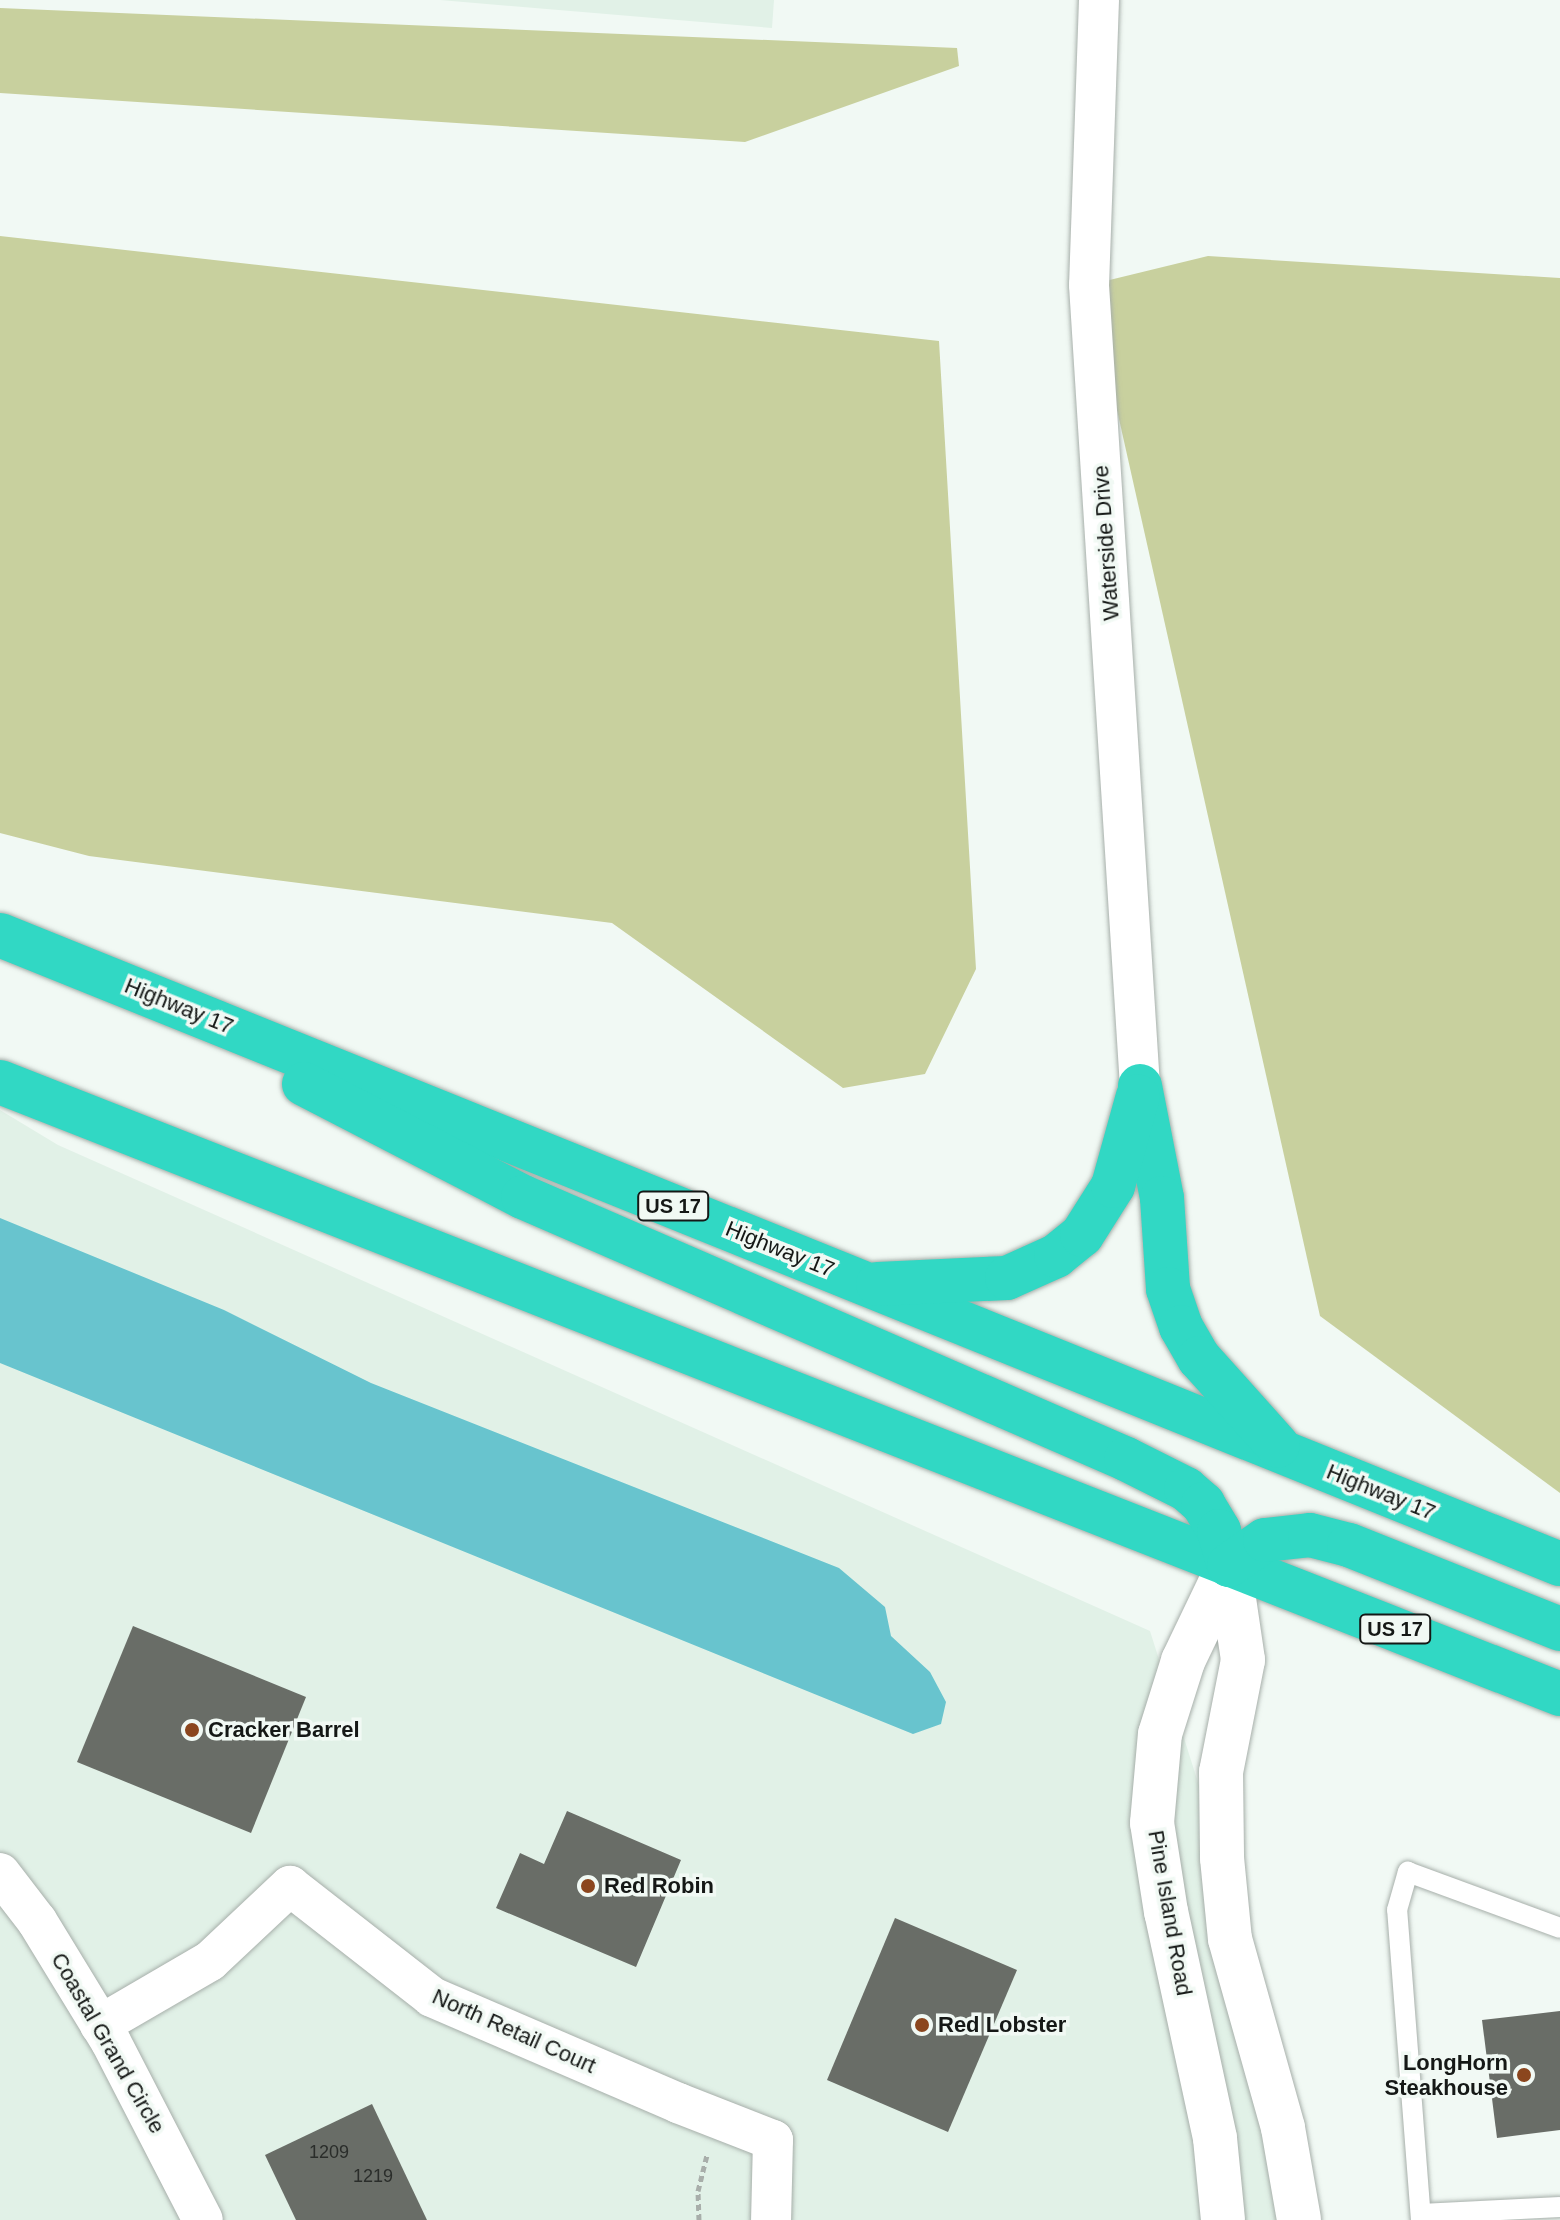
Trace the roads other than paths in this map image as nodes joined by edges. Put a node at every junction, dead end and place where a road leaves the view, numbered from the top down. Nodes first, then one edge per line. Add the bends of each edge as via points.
1 (1099, 0) edge
2 (0, 935) edge
3 (60, 958) junction
4 (0, 1082) edge
5 (1140, 1086) junction
6 (866, 1284) junction
7 (1285, 1454) junction
8 (1560, 1564) edge
9 (1229, 1565) junction
10 (1560, 1629) edge
11 (1560, 1694) edge
12 (0, 1873) edge
13 (1560, 1928) edge
14 (100, 2025) junction
15 (1560, 2207) edge
16 (1421, 2217) edge
17 (203, 2220) edge
18 (771, 2220) edge
19 (1223, 2220) edge
20 (1299, 2220) edge

1 - 5 street, Waterside Drive via 1089,285
2 - 3 highway, Highway 17 / US 17
3 - 6 highway, Highway 17 / US 17
3 - 9 highway via 523,1197 1174,1483 1203,1504 1219,1531
4 - 9 highway, US 17
5 - 6 highway via 1113,1186 1082,1235 1056,1256 1007,1278
5 - 7 highway via 1162,1198 1168,1289 1181,1327 1199,1358
6 - 7 highway, Highway 17 / US 17
7 - 8 highway, Highway 17 / US 17
9 - 10 highway via 1265,1540 1310,1535 1349,1545
9 - 11 highway, US 17
9 - 19 street, Pine Island Road via 1183,1661 1160,1734 1152,1823 1215,2138
9 - 20 street via 1243,1660 1221,1772 1230,1939 1283,2128
12 - 14 street, Coastal Grand Circle via 37,1921
13 - 16 lane via 1408,1872 1397,1910
14 - 17 street, Coastal Grand Circle
14 - 18 street, North Retail Court via 210,1961 290,1886 432,1997 773,2140
15 - 16 lane

